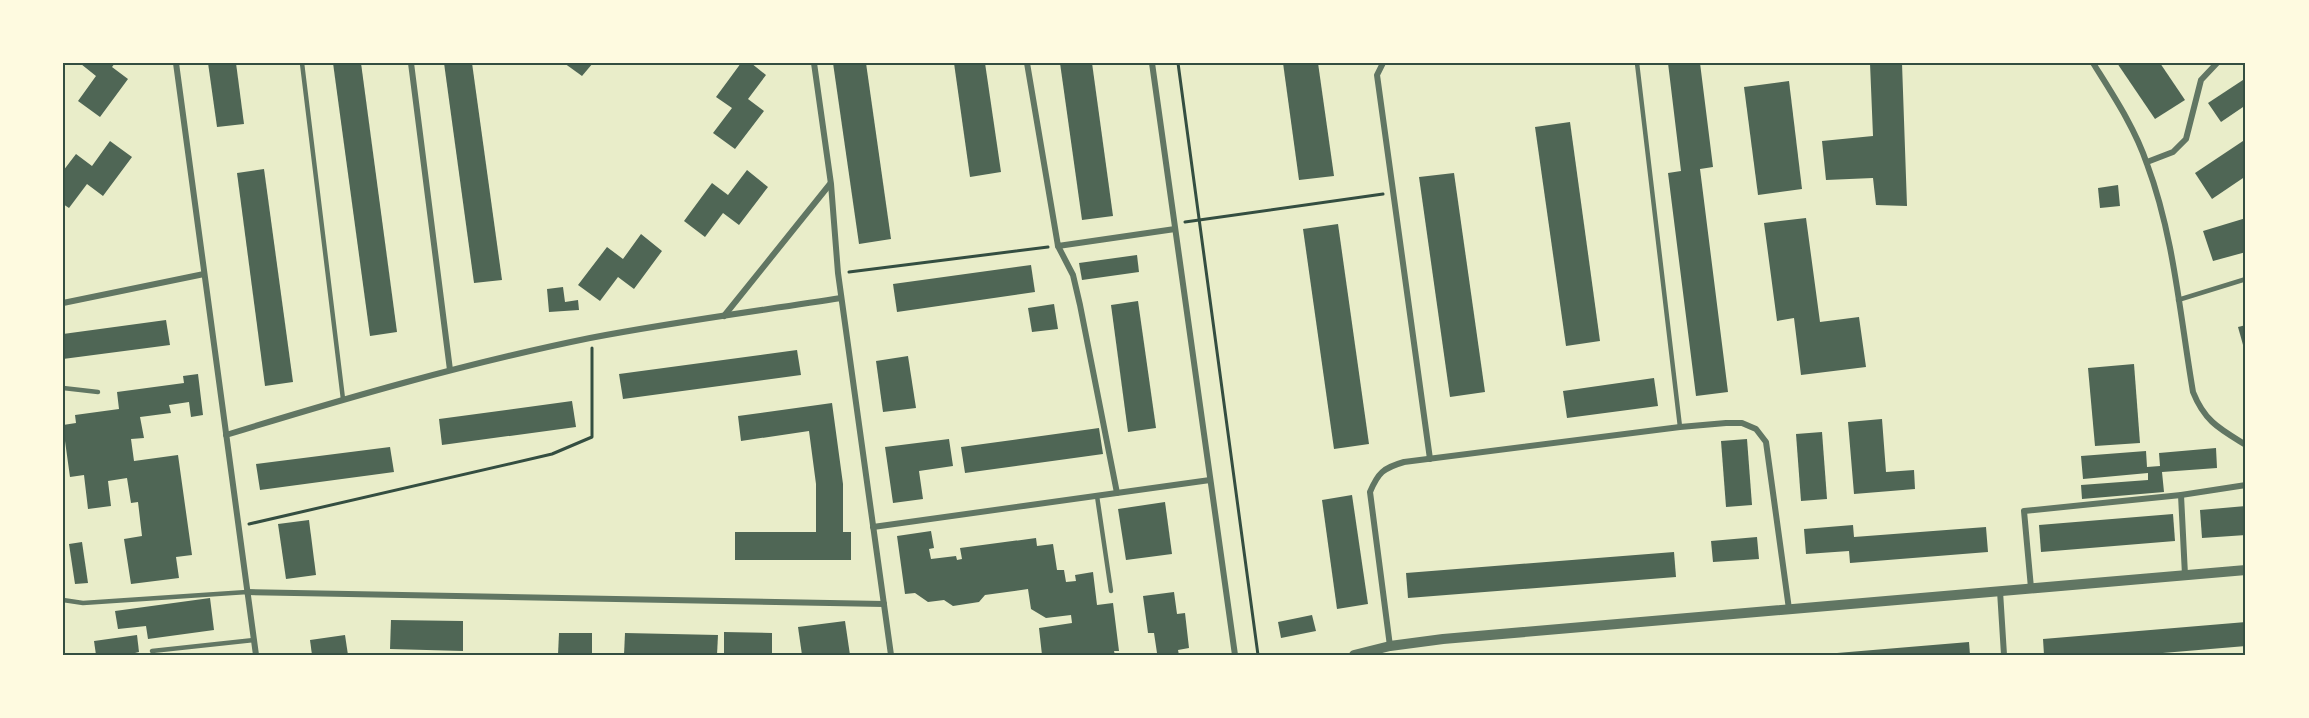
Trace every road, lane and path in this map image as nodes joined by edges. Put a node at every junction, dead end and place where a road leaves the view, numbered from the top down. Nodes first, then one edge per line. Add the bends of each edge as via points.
1 (176, 63) edge
2 (302, 63) edge
3 (411, 63) edge
4 (814, 63) edge
5 (1027, 63) edge
6 (1152, 63) edge
7 (1178, 63) edge
8 (1383, 63) edge
9 (1636, 63) edge
10 (2093, 63) edge
11 (2217, 63) edge
12 (2147, 162) junction
13 (831, 183) junction
14 (1393, 193) junction
15 (1199, 219) junction
16 (1174, 226) junction
17 (1058, 246) junction
18 (838, 273) junction
19 (204, 274) junction
20 (2246, 279) edge
21 (841, 298) junction
22 (2178, 300) junction
23 (63, 303) edge
24 (724, 317) junction
25 (591, 338) junction
26 (450, 370) junction
27 (63, 388) edge
28 (98, 392) dead end
29 (343, 399) junction
30 (1680, 427) junction
31 (226, 435) junction
32 (2246, 445) edge
33 (1430, 459) junction
34 (1210, 480) junction
35 (2246, 485) edge
36 (1117, 493) junction
37 (2181, 495) junction
38 (1097, 496) junction
39 (238, 527) junction
40 (873, 527) junction
41 (2246, 570) edge
42 (2185, 575) junction
43 (2031, 588) junction
44 (1111, 591) dead end
45 (2000, 591) junction
46 (247, 592) junction
47 (63, 600) edge
48 (884, 604) junction
49 (1789, 609) junction
50 (254, 640) junction
51 (1390, 646) junction
52 (153, 651) dead end
53 (256, 655) edge
54 (891, 655) edge
55 (1235, 655) edge
56 (1258, 655) edge
57 (1354, 655) edge
58 (2004, 655) edge

1 - 19 street
2 - 29 lane
3 - 26 street
4 - 13 street
5 - 17 street
6 - 16 street
7 - 15 path
8 - 14 street via 1377,75
9 - 30 lane
10 - 12 street via 2125,114
11 - 12 street via 2201,80 2186,139 2173,152
12 - 22 street via 2164,218
13 - 18 street
13 - 24 street
14 - 15 path
14 - 33 street
15 - 16 path
15 - 56 path
16 - 17 street
16 - 34 street
17 - 18 path
17 - 36 street via 1073,275
18 - 21 street
19 - 23 street
19 - 31 street
20 - 22 lane
21 - 24 street
21 - 40 street
22 - 32 street via 2193,392 2200,409 2212,424
24 - 25 street
25 - 26 street
25 - 39 path via 592,437 552,454
26 - 29 street
27 - 28 lane
29 - 31 street
30 - 33 street
30 - 49 street via 1742,423 1756,429 1766,442
31 - 39 street
33 - 51 street via 1389,466 1376,477 1370,492
34 - 36 street
34 - 55 street
35 - 37 street
36 - 38 street
37 - 42 street
37 - 43 street via 2024,511
38 - 40 street
38 - 44 lane
39 - 46 street
40 - 48 street
41 - 42 street
42 - 43 street
43 - 45 street
45 - 49 street
45 - 58 street
46 - 47 lane via 83,603
46 - 48 street
46 - 50 street
48 - 54 street
49 - 51 street
50 - 52 lane
50 - 53 street
51 - 57 street

